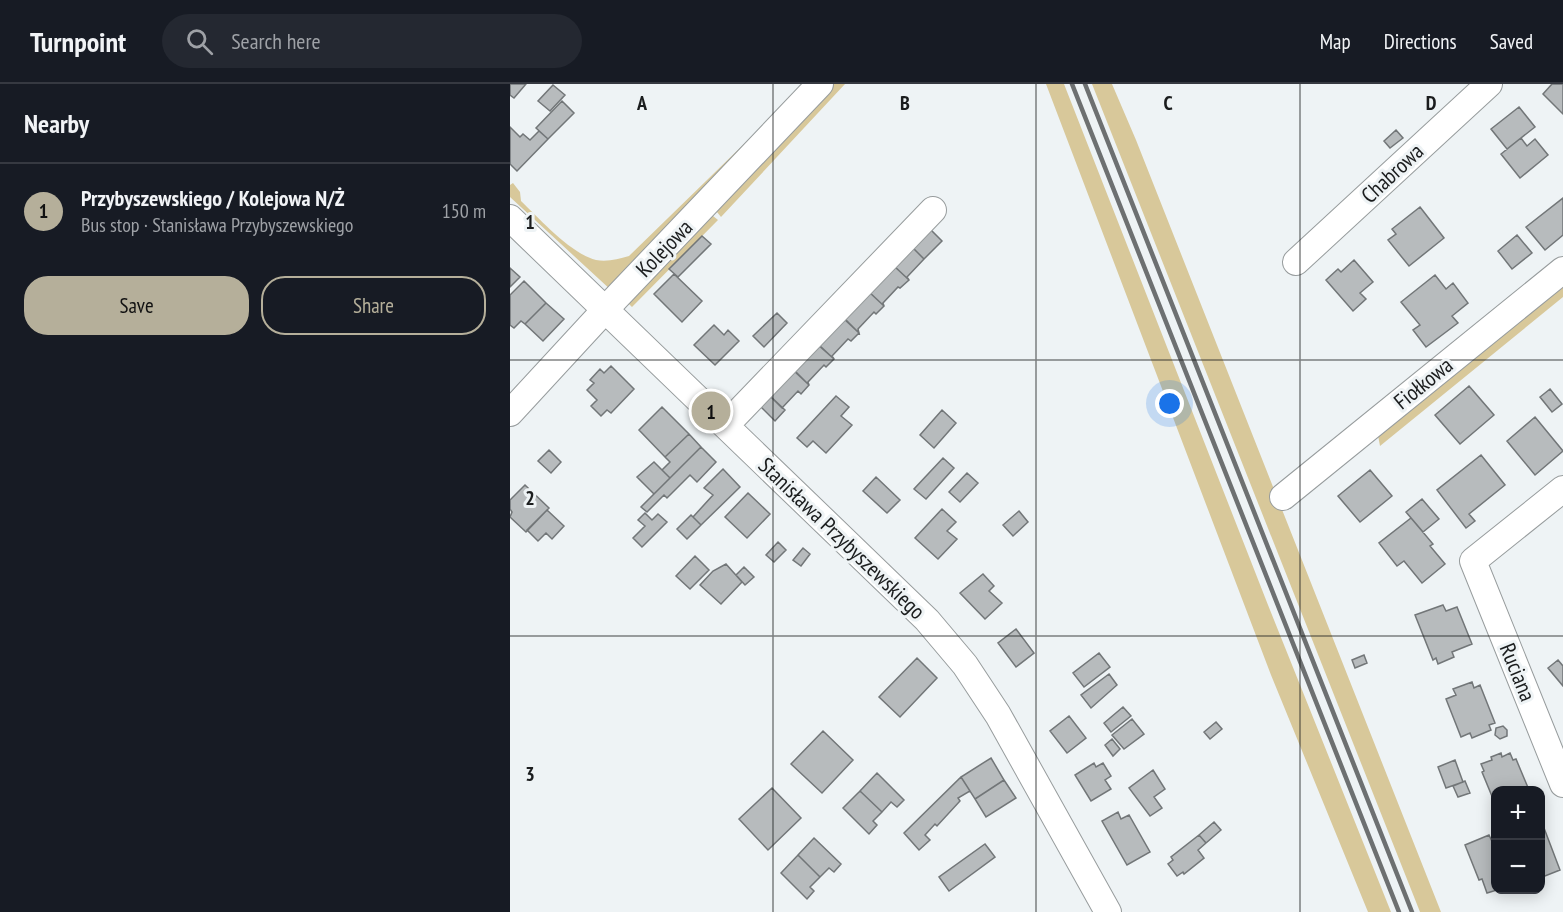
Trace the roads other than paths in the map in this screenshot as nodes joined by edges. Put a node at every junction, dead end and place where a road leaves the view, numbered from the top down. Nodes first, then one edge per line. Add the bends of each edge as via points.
1 (820, 84) edge
2 (1489, 84) edge
3 (933, 210) dead end
4 (510, 218) edge
5 (1296, 262) dead end
6 (1563, 270) edge
7 (607, 310) junction
8 (510, 413) edge
9 (726, 425) junction
10 (1563, 489) edge
11 (1283, 497) dead end
12 (1555, 737) edge
13 (1563, 784) edge
14 (1108, 912) edge

1 - 7 street, Kolejowa
2 - 5 street, Chabrowa
3 - 9 street
4 - 7 street, Stanisława Przybyszewskiego
6 - 11 street, Fiołkowa
7 - 8 street, Kolejowa
7 - 9 street, Stanisława Przybyszewskiego
9 - 14 street, Stanisława Przybyszewskiego via 927,620 965,665 1003,723
10 - 12 street, Ruciana via 1473,561
12 - 13 street, Ruciana

